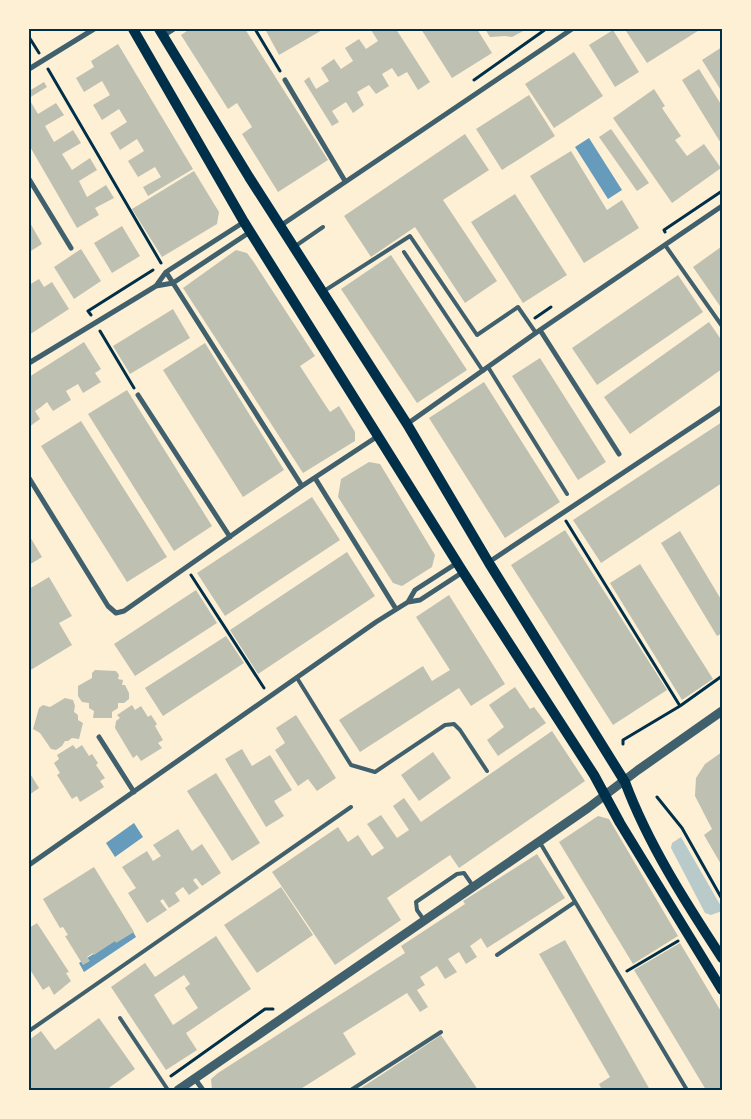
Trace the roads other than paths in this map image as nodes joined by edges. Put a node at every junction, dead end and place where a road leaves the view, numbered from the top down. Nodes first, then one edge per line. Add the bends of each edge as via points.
1 (94, 29) edge
2 (133, 29) edge
3 (174, 29) edge
4 (572, 29) edge
5 (161, 31) edge
6 (29, 61) edge
7 (30, 68) edge
8 (285, 80) road end
9 (29, 179) edge
10 (345, 181) junction
11 (722, 206) edge
12 (244, 222) junction
13 (280, 226) junction
14 (323, 227) dead end
15 (250, 232) junction
16 (665, 245) junction
17 (293, 247) junction
18 (72, 248) dead end
19 (404, 252) dead end
20 (166, 272) junction
21 (173, 283) junction
22 (156, 286) junction
23 (322, 292) junction
24 (722, 326) edge
25 (538, 332) junction
26 (29, 363) edge
27 (486, 369) junction
28 (138, 395) road end
29 (722, 407) edge
30 (407, 424) junction
31 (378, 436) junction
32 (619, 454) dead end
33 (29, 478) edge
34 (315, 478) junction
35 (302, 486) junction
36 (568, 494) dead end
37 (230, 537) junction
38 (458, 563) junction
39 (489, 563) junction
40 (463, 572) junction
41 (408, 602) junction
42 (396, 609) junction
43 (297, 678) junction
44 (722, 712) edge
45 (100, 737) dead end
46 (487, 771) dead end
47 (625, 782) junction
48 (134, 792) junction
49 (606, 796) junction
50 (351, 807) dead end
51 (540, 841) junction
52 (29, 865) edge
53 (474, 887) junction
54 (575, 902) junction
55 (425, 921) junction
56 (497, 955) dead end
57 (722, 958) edge
58 (722, 990) edge
59 (120, 1018) dead end
60 (29, 1030) edge
61 (441, 1032) dead end
62 (192, 1084) edge
63 (168, 1090) edge
64 (178, 1090) edge
65 (203, 1090) edge
66 (351, 1090) edge
67 (687, 1090) edge

1 - 7 street
2 - 12 main road
3 - 5 street
4 - 10 street
5 - 13 main road
6 - 7 street
8 - 10 street
9 - 18 street
10 - 13 street
11 - 16 street
12 - 15 main road
12 - 20 street
13 - 17 main road
14 - 17 lane
15 - 21 street
15 - 31 main road
16 - 24 lane
16 - 25 street
17 - 23 main road
19 - 27 lane
20 - 21 street
20 - 22 street
21 - 22 street
21 - 35 street
22 - 26 street
23 - 25 lane via 410,236 477,335 518,307
23 - 30 main road
25 - 27 street
25 - 32 street
27 - 30 street
27 - 36 lane
28 - 37 street
29 - 39 street
30 - 39 main road
31 - 34 street
31 - 38 main road
33 - 37 street via 108,606 116,613 124,611
34 - 35 street
34 - 42 street
35 - 37 street
38 - 40 main road
38 - 41 street via 415,590
39 - 47 main road
40 - 41 street via 420,600
40 - 49 main road
41 - 42 street
42 - 43 street
43 - 46 lane via 352,765 375,772 445,724 454,724
43 - 48 street
44 - 47 street
45 - 48 street
47 - 49 street
47 - 57 main road via 636,812 654,845
48 - 52 street
49 - 51 street
49 - 58 main road
50 - 60 lane
51 - 53 street
51 - 54 lane
53 - 55 street
53 - 55 lane via 464,873 459,873 416,902 417,910
54 - 56 lane
54 - 67 lane
55 - 62 street
59 - 63 lane
61 - 66 lane
62 - 64 street
62 - 65 street

